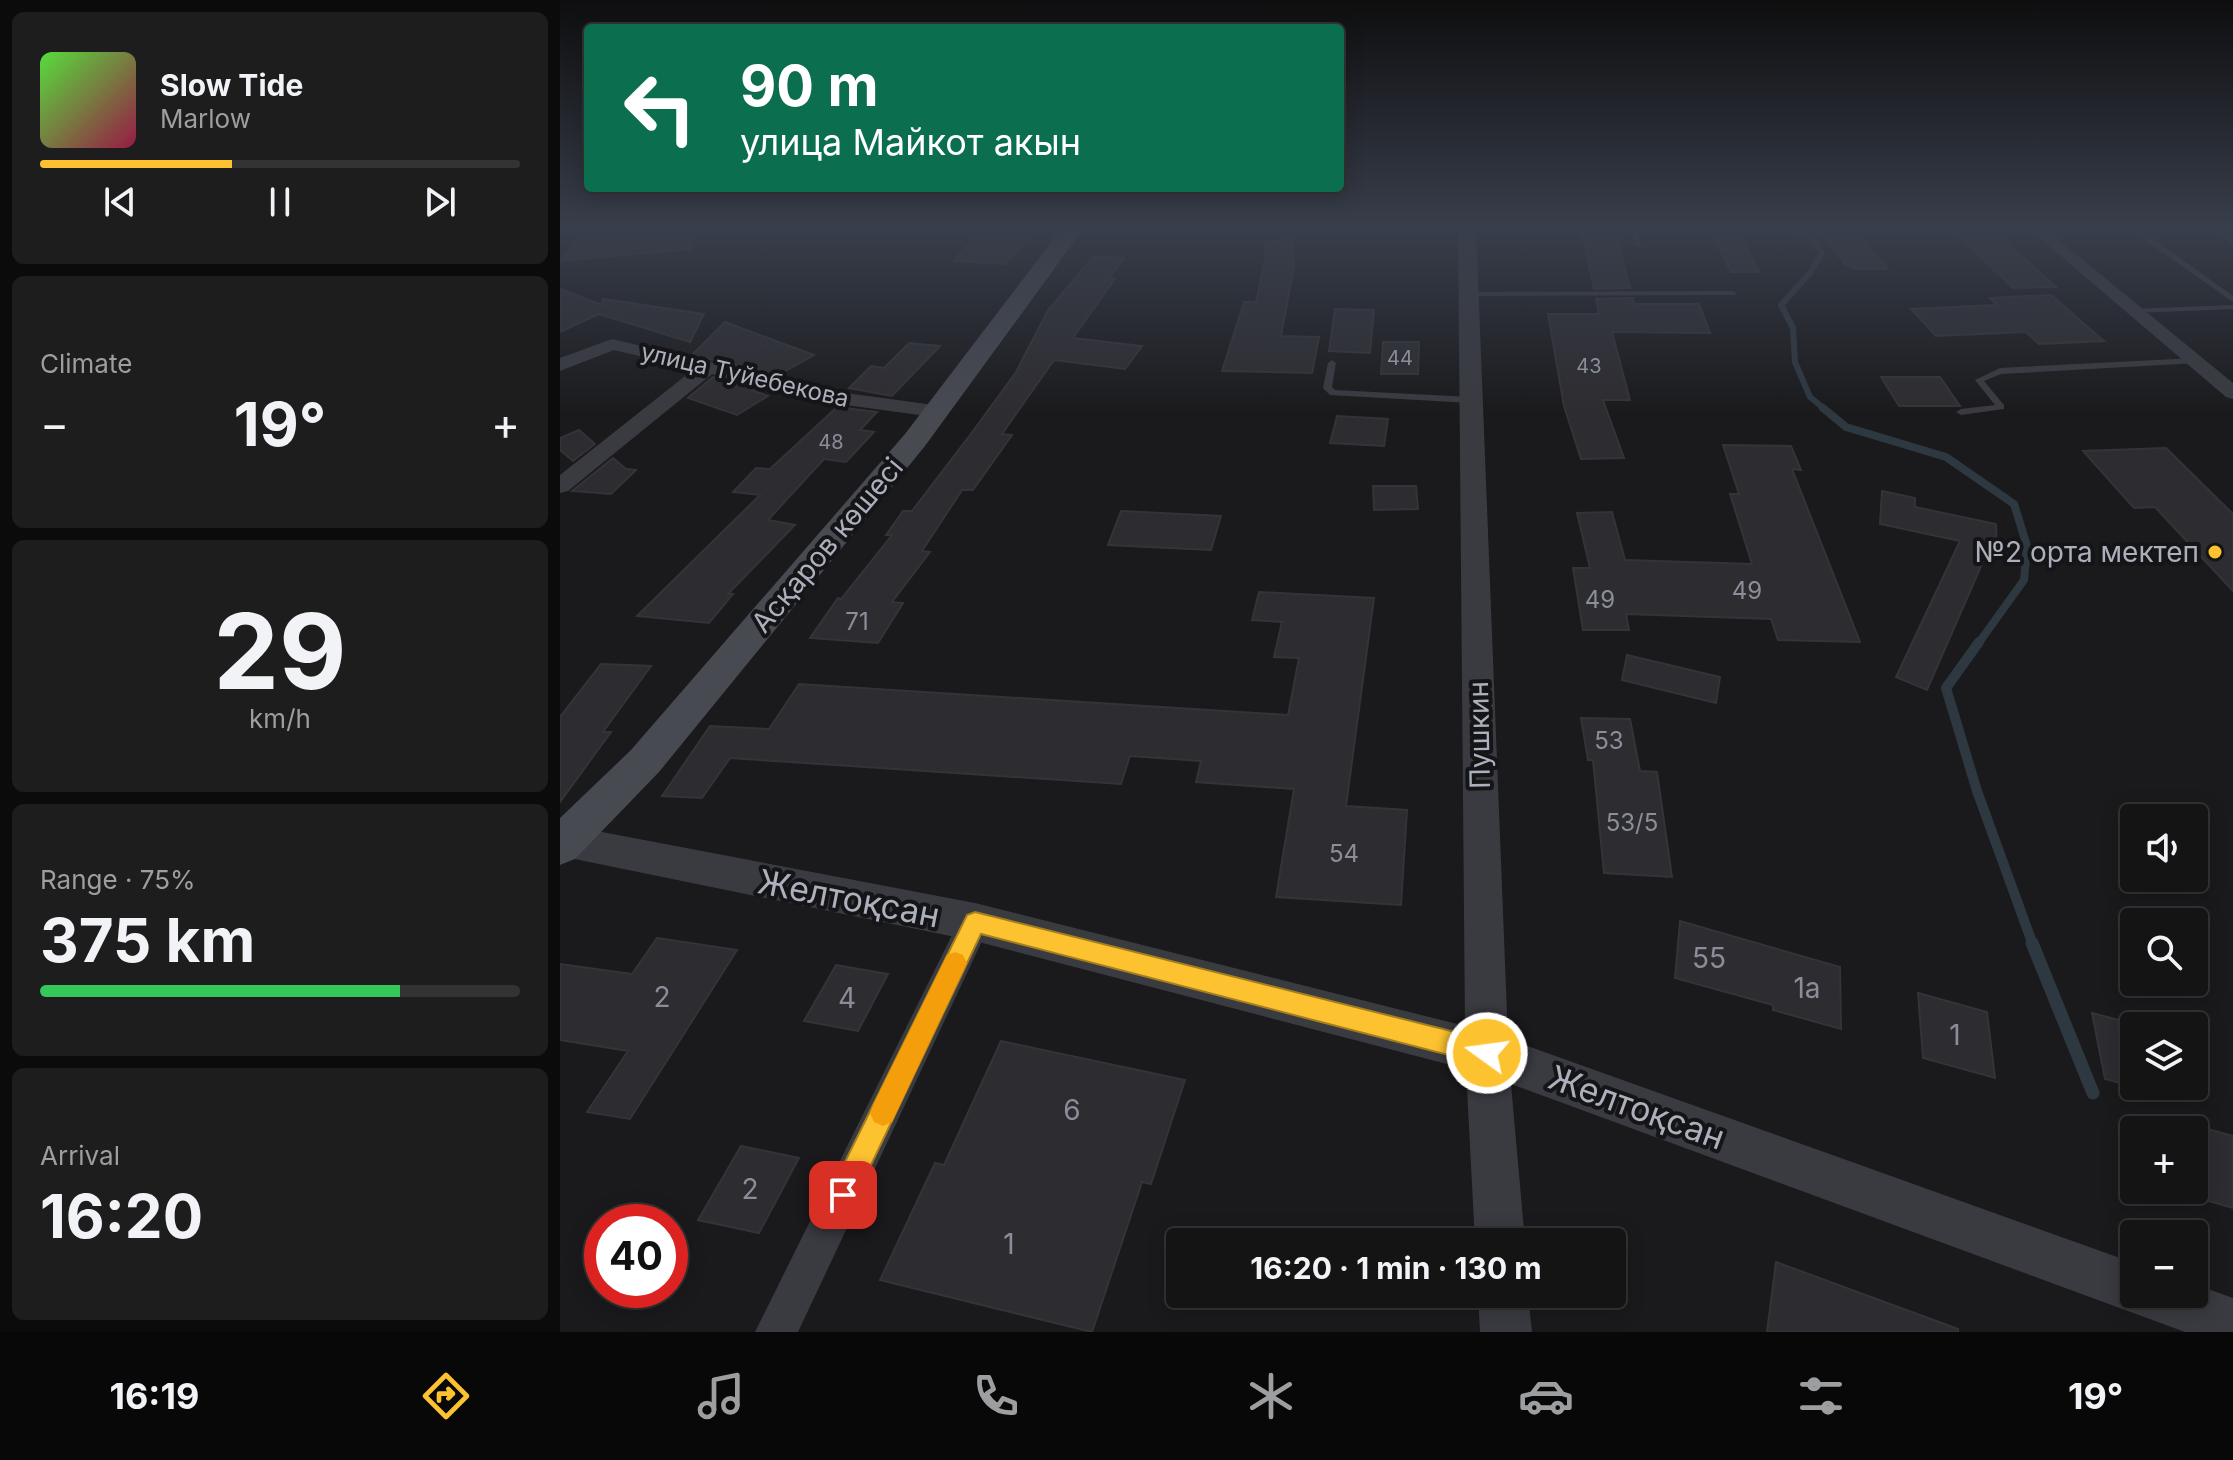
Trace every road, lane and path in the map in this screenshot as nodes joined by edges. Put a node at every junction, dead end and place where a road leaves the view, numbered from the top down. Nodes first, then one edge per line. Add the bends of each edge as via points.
1 (1026, 290) edge
2 (1469, 290) edge
3 (2109, 290) edge
4 (1732, 293) dead end
5 (1469, 294) junction
6 (2233, 307) edge
7 (2134, 311) junction
8 (2195, 361) junction
9 (1332, 363) dead end
10 (560, 365) edge
11 (709, 367) junction
12 (2233, 393) edge
13 (1471, 400) junction
14 (934, 411) junction
15 (1961, 412) dead end
16 (560, 486) edge
17 (562, 842) edge
18 (975, 922) junction
19 (1487, 1053) junction
20 (1499, 1228) edge
21 (2120, 1283) edge
22 (1504, 1308) edge
23 (2189, 1308) edge
24 (2233, 1324) edge
25 (776, 1332) edge
26 (1506, 1332) edge

1 - 14 main road, Асқаров көшесі
2 - 5 street, Пушкин
3 - 7 street
4 - 5 lane
5 - 13 street, Пушкин
6 - 7 lane
7 - 8 street
8 - 12 street
8 - 15 lane via 2000,371 1979,380 2001,407
9 - 13 lane via 1327,388 1345,397
10 - 11 street, улица Туйебекова via 612,344
11 - 14 street, улица Туйебекова via 831,397
11 - 16 street
13 - 19 street, Пушкин
14 - 17 main road, Асқаров көшесі via 645,761
17 - 18 street, Желтоқсан
18 - 19 street, Желтоқсан
18 - 25 street
19 - 20 street, Пушкин
19 - 21 street, Желтоқсан
22 - 26 street
23 - 24 street

